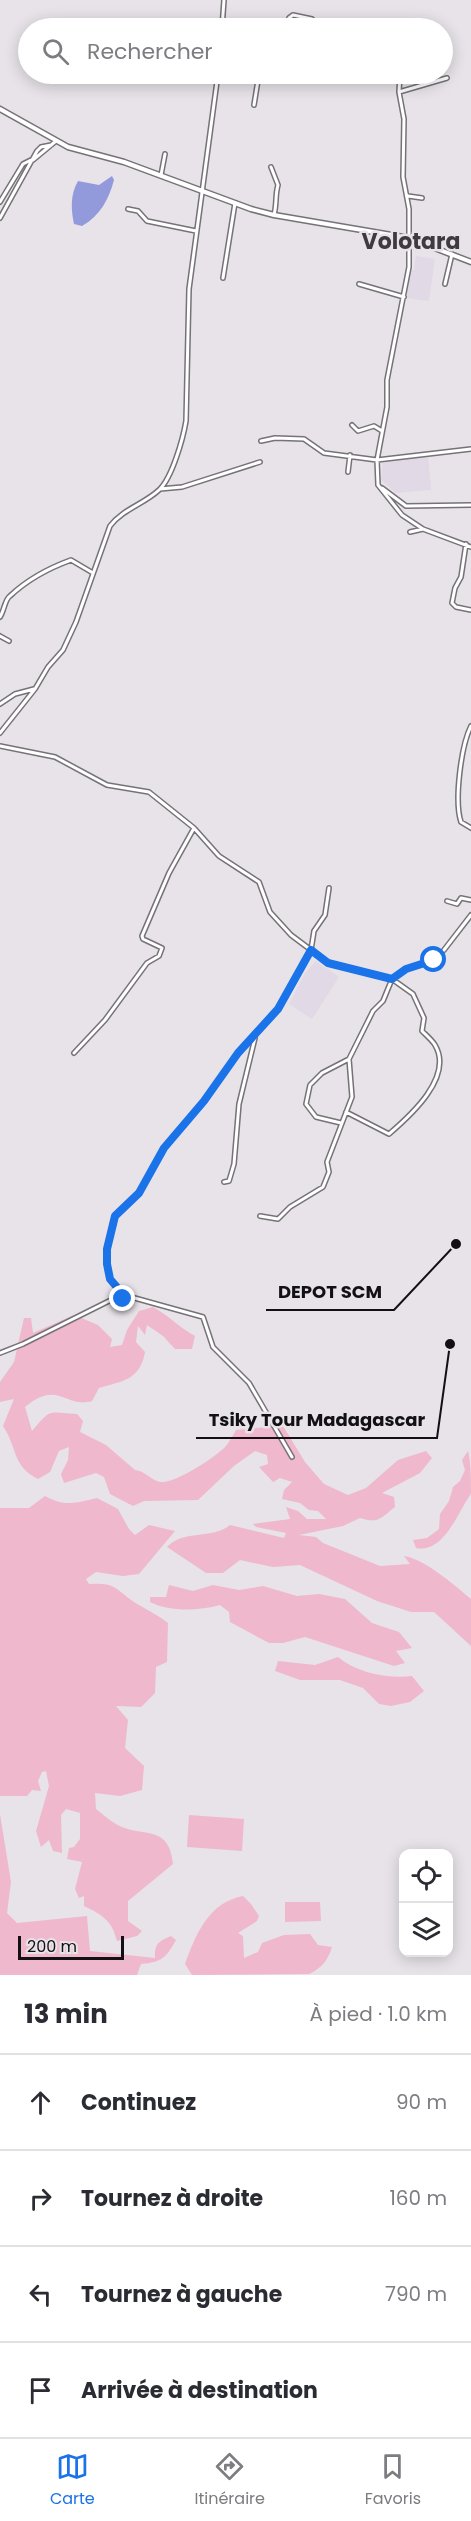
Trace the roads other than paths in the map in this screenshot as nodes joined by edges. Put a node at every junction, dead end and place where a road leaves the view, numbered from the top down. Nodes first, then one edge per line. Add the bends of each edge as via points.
1 (224, 0) edge
2 (223, 18) edge
3 (289, 18) edge
4 (307, 18) edge
5 (217, 84) edge
6 (257, 84) edge
7 (399, 84) edge
8 (426, 84) edge
9 (399, 92) junction
10 (254, 105) dead end
11 (0, 109) edge
12 (54, 143) junction
13 (165, 154) dead end
14 (32, 162) junction
15 (271, 167) dead end
16 (161, 175) junction
17 (201, 190) junction
18 (408, 196) junction
19 (422, 198) dead end
20 (0, 202) edge
21 (235, 203) junction
22 (128, 209) dead end
23 (274, 215) junction
24 (0, 219) edge
25 (196, 231) junction
26 (409, 238) junction
27 (452, 254) junction
28 (471, 262) edge
29 (223, 278) dead end
30 (359, 284) dead end
31 (445, 284) dead end
32 (404, 297) junction
33 (352, 425) dead end
34 (382, 430) junction
35 (261, 441) dead end
36 (471, 449) edge
37 (350, 455) junction
38 (377, 460) junction
39 (260, 462) dead end
40 (348, 472) dead end
41 (378, 485) junction
42 (160, 489) junction
43 (471, 505) edge
44 (423, 529) junction
45 (410, 532) dead end
46 (466, 544) junction
47 (471, 547) edge
48 (93, 573) junction
49 (471, 610) edge
50 (0, 617) edge
51 (0, 636) edge
52 (9, 641) dead end
53 (35, 689) junction
54 (0, 704) edge
55 (471, 726) edge
56 (0, 733) edge
57 (0, 746) edge
58 (194, 828) junction
59 (471, 828) edge
60 (329, 888) dead end
61 (471, 900) edge
62 (447, 901) dead end
63 (471, 915) edge
64 (311, 950) junction
65 (392, 979) junction
66 (255, 1036) junction
67 (74, 1053) dead end
68 (349, 1059) junction
69 (346, 1112) junction
70 (341, 1124) junction
71 (224, 1182) dead end
72 (260, 1216) dead end
73 (126, 1298) junction
74 (0, 1353) edge
75 (292, 1457) dead end

1 - 2 street
3 - 4 street
5 - 17 street
6 - 10 street
7 - 9 street
8 - 9 street
9 - 18 street via 404,119 403,177
11 - 12 street
12 - 14 street
12 - 16 street
13 - 16 street
14 - 20 street via 23,164
14 - 24 street
15 - 23 street via 278,185
16 - 17 street
17 - 21 street
17 - 25 street
18 - 19 street
18 - 26 street
21 - 23 street
21 - 29 street
22 - 25 street via 138,211 147,221
23 - 26 street
25 - 42 street via 189,289 186,421 177,456
26 - 27 street
26 - 32 street
27 - 28 street
27 - 31 street
30 - 32 street
32 - 34 street via 387,380
33 - 34 street via 358,431 374,426
34 - 38 street
35 - 37 street via 304,439 324,453
36 - 38 street
37 - 38 street
37 - 40 street
38 - 41 street
39 - 42 street via 182,487
41 - 43 street via 406,506
41 - 44 street via 402,515
42 - 48 street via 116,518
44 - 45 street
44 - 46 street
46 - 47 street
46 - 49 street via 452,603
48 - 50 street via 71,560 34,576 8,597
48 - 53 street via 63,650
51 - 52 street
53 - 54 street via 15,694
53 - 56 street
55 - 59 street via 460,775 458,809 461,822
57 - 58 street via 55,757 107,785 149,792
58 - 64 street via 219,856 259,882 270,912
58 - 67 street via 169,873 142,936 162,948 161,952 147,963 105,1020
60 - 64 street via 325,915 314,931
61 - 62 street via 461,898 456,904
63 - 65 street via 434,960 406,969
64 - 65 street via 328,963
64 - 66 street via 278,1009
65 - 68 street
65 - 69 street via 413,993 424,1018 422,1031 436,1046 439,1066 432,1088 410,1116 389,1134
66 - 71 street via 239,1104 234,1164 229,1181
66 - 73 street via 164,1148 139,1193 115,1216 107,1264 110,1279
68 - 69 street via 352,1097
68 - 70 street via 322,1073 310,1085 306,1104 316,1117
69 - 70 street
70 - 72 street via 327,1162 329,1172 324,1187 290,1207 278,1220
73 - 74 street via 113,1299
73 - 75 street via 203,1317 213,1347 249,1383

